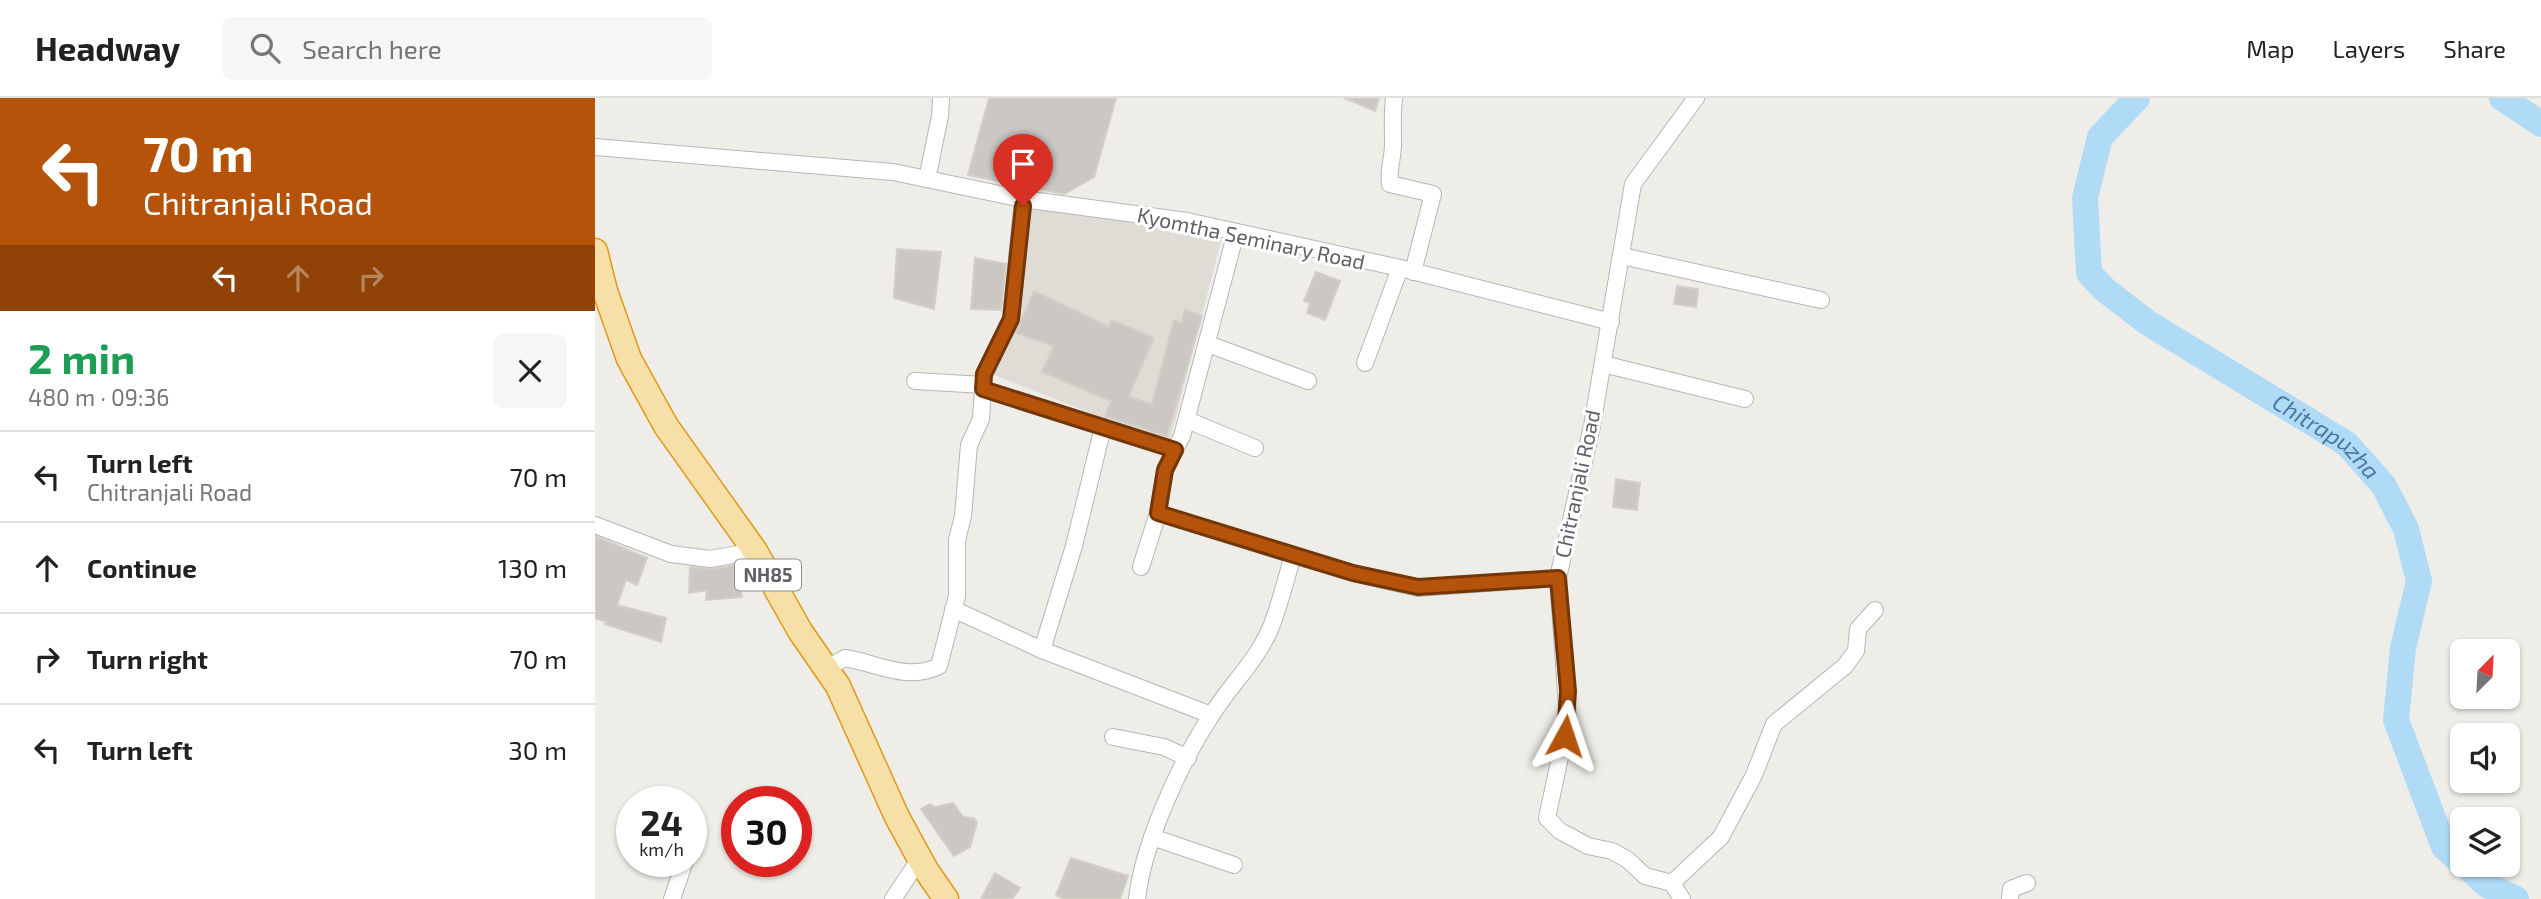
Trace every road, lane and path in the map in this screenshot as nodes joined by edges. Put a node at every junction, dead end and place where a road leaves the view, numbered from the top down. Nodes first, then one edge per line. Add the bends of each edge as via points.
1 (941, 98) edge
2 (1395, 98) edge
3 (1696, 98) edge
4 (595, 146) edge
5 (927, 179) junction
6 (1023, 199) junction
7 (1236, 232) junction
8 (595, 251) edge
9 (1622, 256) junction
10 (1407, 270) junction
11 (600, 290) edge
12 (1821, 300) dead end
13 (1611, 322) junction
14 (1208, 344) junction
15 (1365, 363) dead end
16 (1603, 364) junction
17 (915, 381) dead end
18 (1308, 381) dead end
19 (983, 387) junction
20 (1745, 399) dead end
21 (1187, 420) junction
22 (1103, 427) junction
23 (1255, 448) dead end
24 (1175, 450) junction
25 (1158, 513) junction
26 (595, 525) edge
27 (755, 551) junction
28 (1293, 555) junction
29 (1141, 567) dead end
30 (1558, 578) junction
31 (953, 610) junction
32 (1875, 610) dead end
33 (1042, 650) junction
34 (827, 668) junction
35 (1211, 715) junction
36 (1113, 737) dead end
37 (1188, 758) junction
38 (1152, 837) junction
39 (919, 860) junction
40 (1234, 865) dead end
41 (680, 877) edge
42 (1672, 883) junction
43 (2027, 883) dead end
44 (672, 899) edge
45 (893, 899) edge
46 (946, 899) edge
47 (1137, 899) edge
48 (1682, 899) edge
49 (2010, 899) edge

1 - 5 street
2 - 10 street via 1390,123 1390,184 1433,194
3 - 9 street, Chitranjali Road via 1633,184
4 - 5 street, Kyomtha Seminary Road via 893,172
5 - 6 street, Kyomtha Seminary Road
6 - 7 street, Kyomtha Seminary Road
6 - 19 street via 1011,319 984,374
7 - 10 street, Kyomtha Seminary Road
7 - 14 street
8 - 11 highway, NH85
9 - 12 street
9 - 13 street, Chitranjali Road
10 - 13 street, Kyomtha Seminary Road
10 - 15 street
11 - 27 highway, NH85 via 629,359 666,426
13 - 16 street, Chitranjali Road
14 - 18 street
14 - 21 street
16 - 20 street
16 - 30 street, Chitranjali Road
17 - 19 street
19 - 22 street
19 - 31 street via 981,419 969,445
21 - 23 street
21 - 24 street
22 - 24 street
22 - 33 street
24 - 25 street via 1165,470
25 - 28 street, Chitranjali Road
25 - 29 street
26 - 27 street via 671,554 710,559
27 - 34 highway, NH85 via 800,631
28 - 30 street, Chitranjali Road via 1418,587
28 - 35 street via 1271,627 1248,669
30 - 42 street via 1568,720 1547,818 1588,846 1628,860 1645,876
31 - 33 street
31 - 34 street via 939,666 929,671 897,673 845,658
32 - 42 street via 1858,629 1856,650 1845,666 1774,724 1754,775 1721,837
33 - 35 street
34 - 39 highway, NH85
35 - 37 street
36 - 37 street via 1164,747
37 - 38 street
38 - 40 street
38 - 47 street
39 - 45 street
39 - 46 highway, NH85
41 - 44 street
42 - 48 street
43 - 49 street via 2011,889

